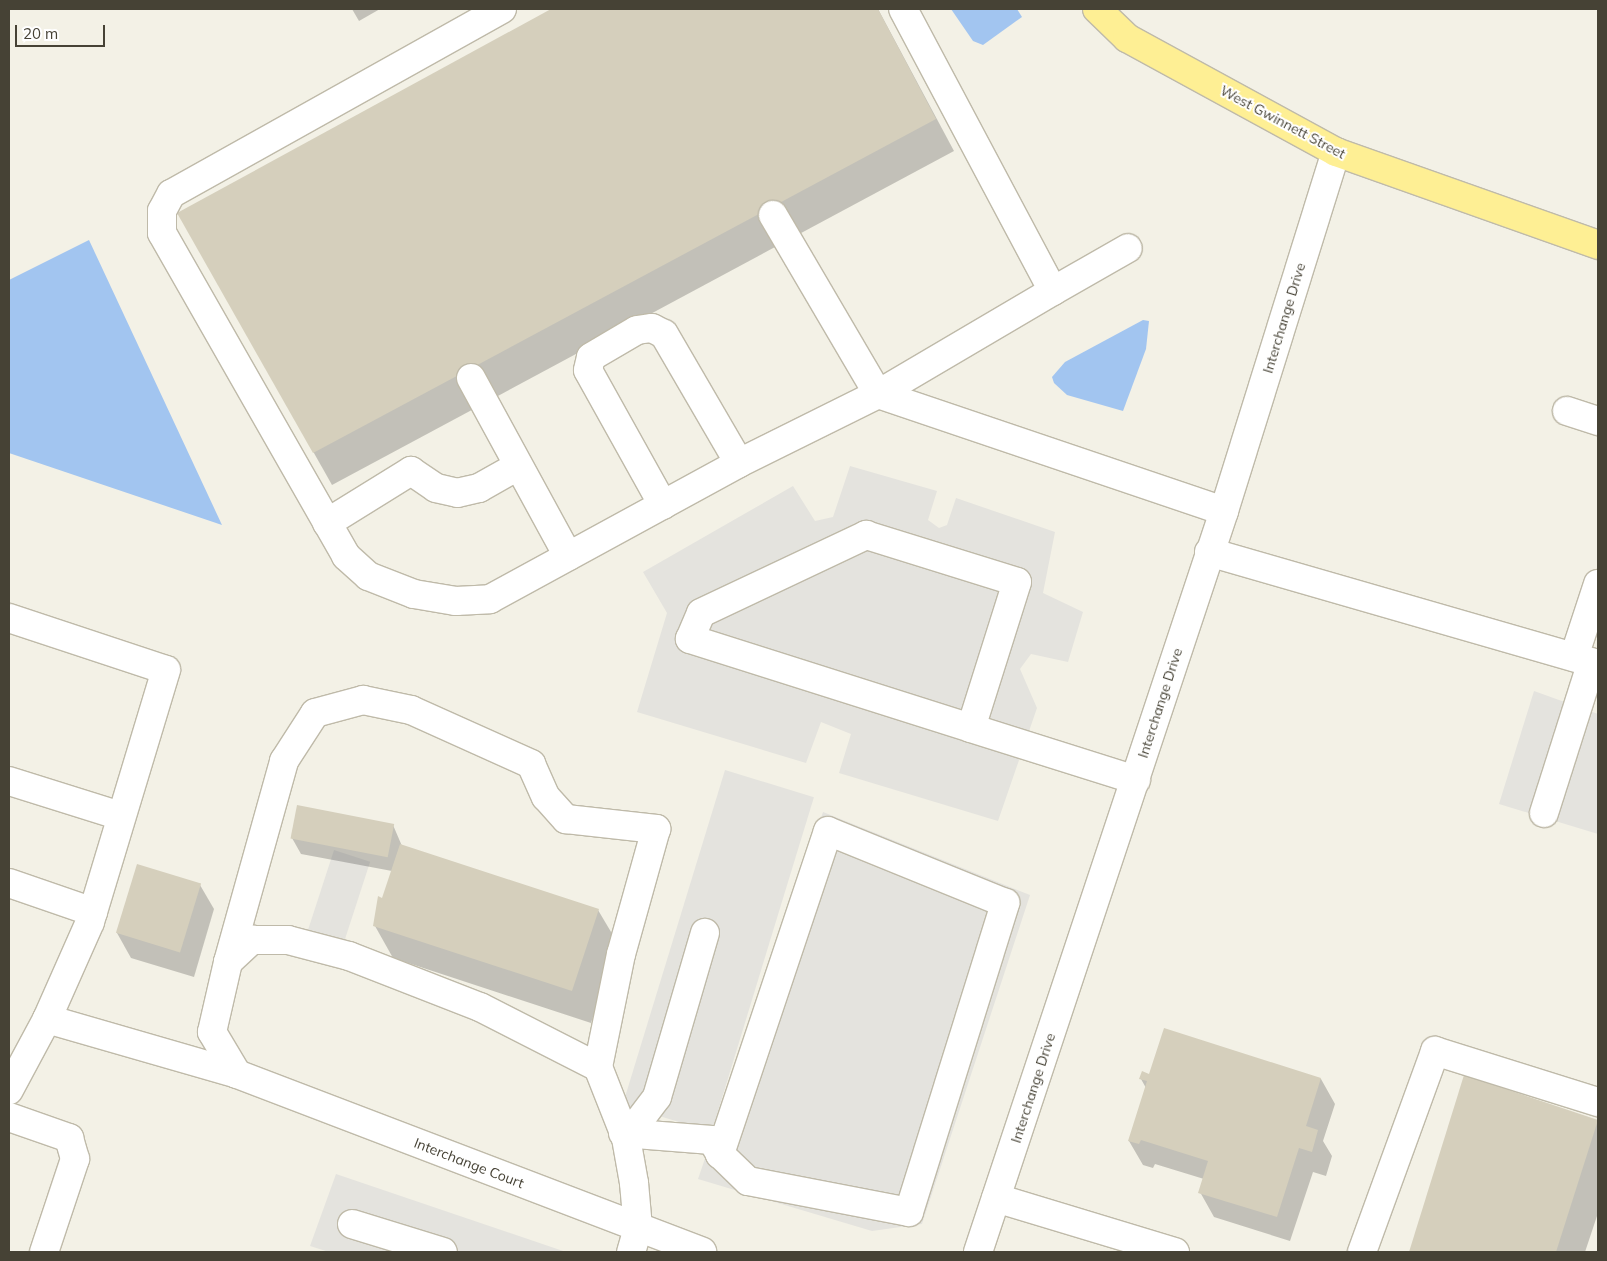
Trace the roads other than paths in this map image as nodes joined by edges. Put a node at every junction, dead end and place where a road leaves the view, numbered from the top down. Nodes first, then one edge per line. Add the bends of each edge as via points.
1 (502, 9) edge
2 (903, 9) edge
3 (1097, 9) edge
4 (1336, 152) junction
5 (773, 215) dead end
6 (1598, 245) edge
7 (1128, 248) dead end
8 (1053, 291) junction
9 (471, 378) dead end
10 (878, 394) junction
11 (1567, 411) dead end
12 (1598, 421) edge
13 (739, 463) junction
14 (518, 466) junction
15 (663, 505) junction
16 (1224, 511) junction
17 (327, 523) junction
18 (1209, 552) junction
19 (568, 556) junction
20 (1598, 584) edge
21 (9, 618) edge
22 (1588, 661) edge
23 (971, 728) junction
24 (1136, 780) junction
25 (9, 782) edge
26 (1544, 813) dead end
27 (121, 816) junction
28 (9, 883) edge
29 (93, 912) junction
30 (705, 934) dead end
31 (228, 962) junction
32 (47, 1018) junction
33 (598, 1067) junction
34 (237, 1074) junction
35 (9, 1090) edge
36 (1598, 1102) edge
37 (9, 1117) edge
38 (626, 1135) junction
39 (720, 1154) junction
40 (996, 1198) junction
41 (352, 1224) dead end
42 (635, 1240) edge
43 (44, 1252) edge
44 (443, 1252) edge
45 (702, 1252) edge
46 (978, 1252) edge
47 (1175, 1252) edge
48 (1362, 1252) edge

1 - 17 street via 171,194 162,211 162,233
2 - 8 street
3 - 4 main road, West Gwinnett Street via 1128,38
4 - 6 main road, West Gwinnett Street
4 - 16 street, Interchange Drive
5 - 10 street
7 - 8 street
8 - 10 street
9 - 14 street
10 - 13 street
10 - 16 street
11 - 12 street
13 - 15 street
13 - 15 street via 664,334 652,328 637,330 591,357 588,370
14 - 17 street via 479,488 458,493 436,488 411,471
14 - 19 street
15 - 19 street
16 - 18 street, Interchange Drive
17 - 19 street via 346,556 368,576 414,594 456,601 490,599
18 - 22 street
18 - 24 street, Interchange Drive
20 - 22 street
21 - 27 street via 166,670
22 - 26 street
23 - 23 street via 1017,582 866,534 701,613 690,640
23 - 24 street
24 - 40 street, Interchange Drive
25 - 27 street
27 - 29 street
28 - 29 street
29 - 32 street
30 - 38 street via 657,1097
31 - 33 street via 252,940 288,940 350,956 480,1007
31 - 33 street via 284,761 315,713 363,700 411,710 531,764 546,797 566,819 656,830 621,954
31 - 34 street via 212,1032
32 - 34 street, Interchange Court
32 - 35 street
33 - 38 street
34 - 42 street, Interchange Court
36 - 48 street via 1434,1051
37 - 43 street via 69,1138 75,1159
38 - 39 street via 712,1140
38 - 42 street
39 - 39 street via 748,1181 909,1212 1005,903 828,831
40 - 46 street, Interchange Drive
40 - 47 street
41 - 44 street
42 - 45 street, Interchange Court

